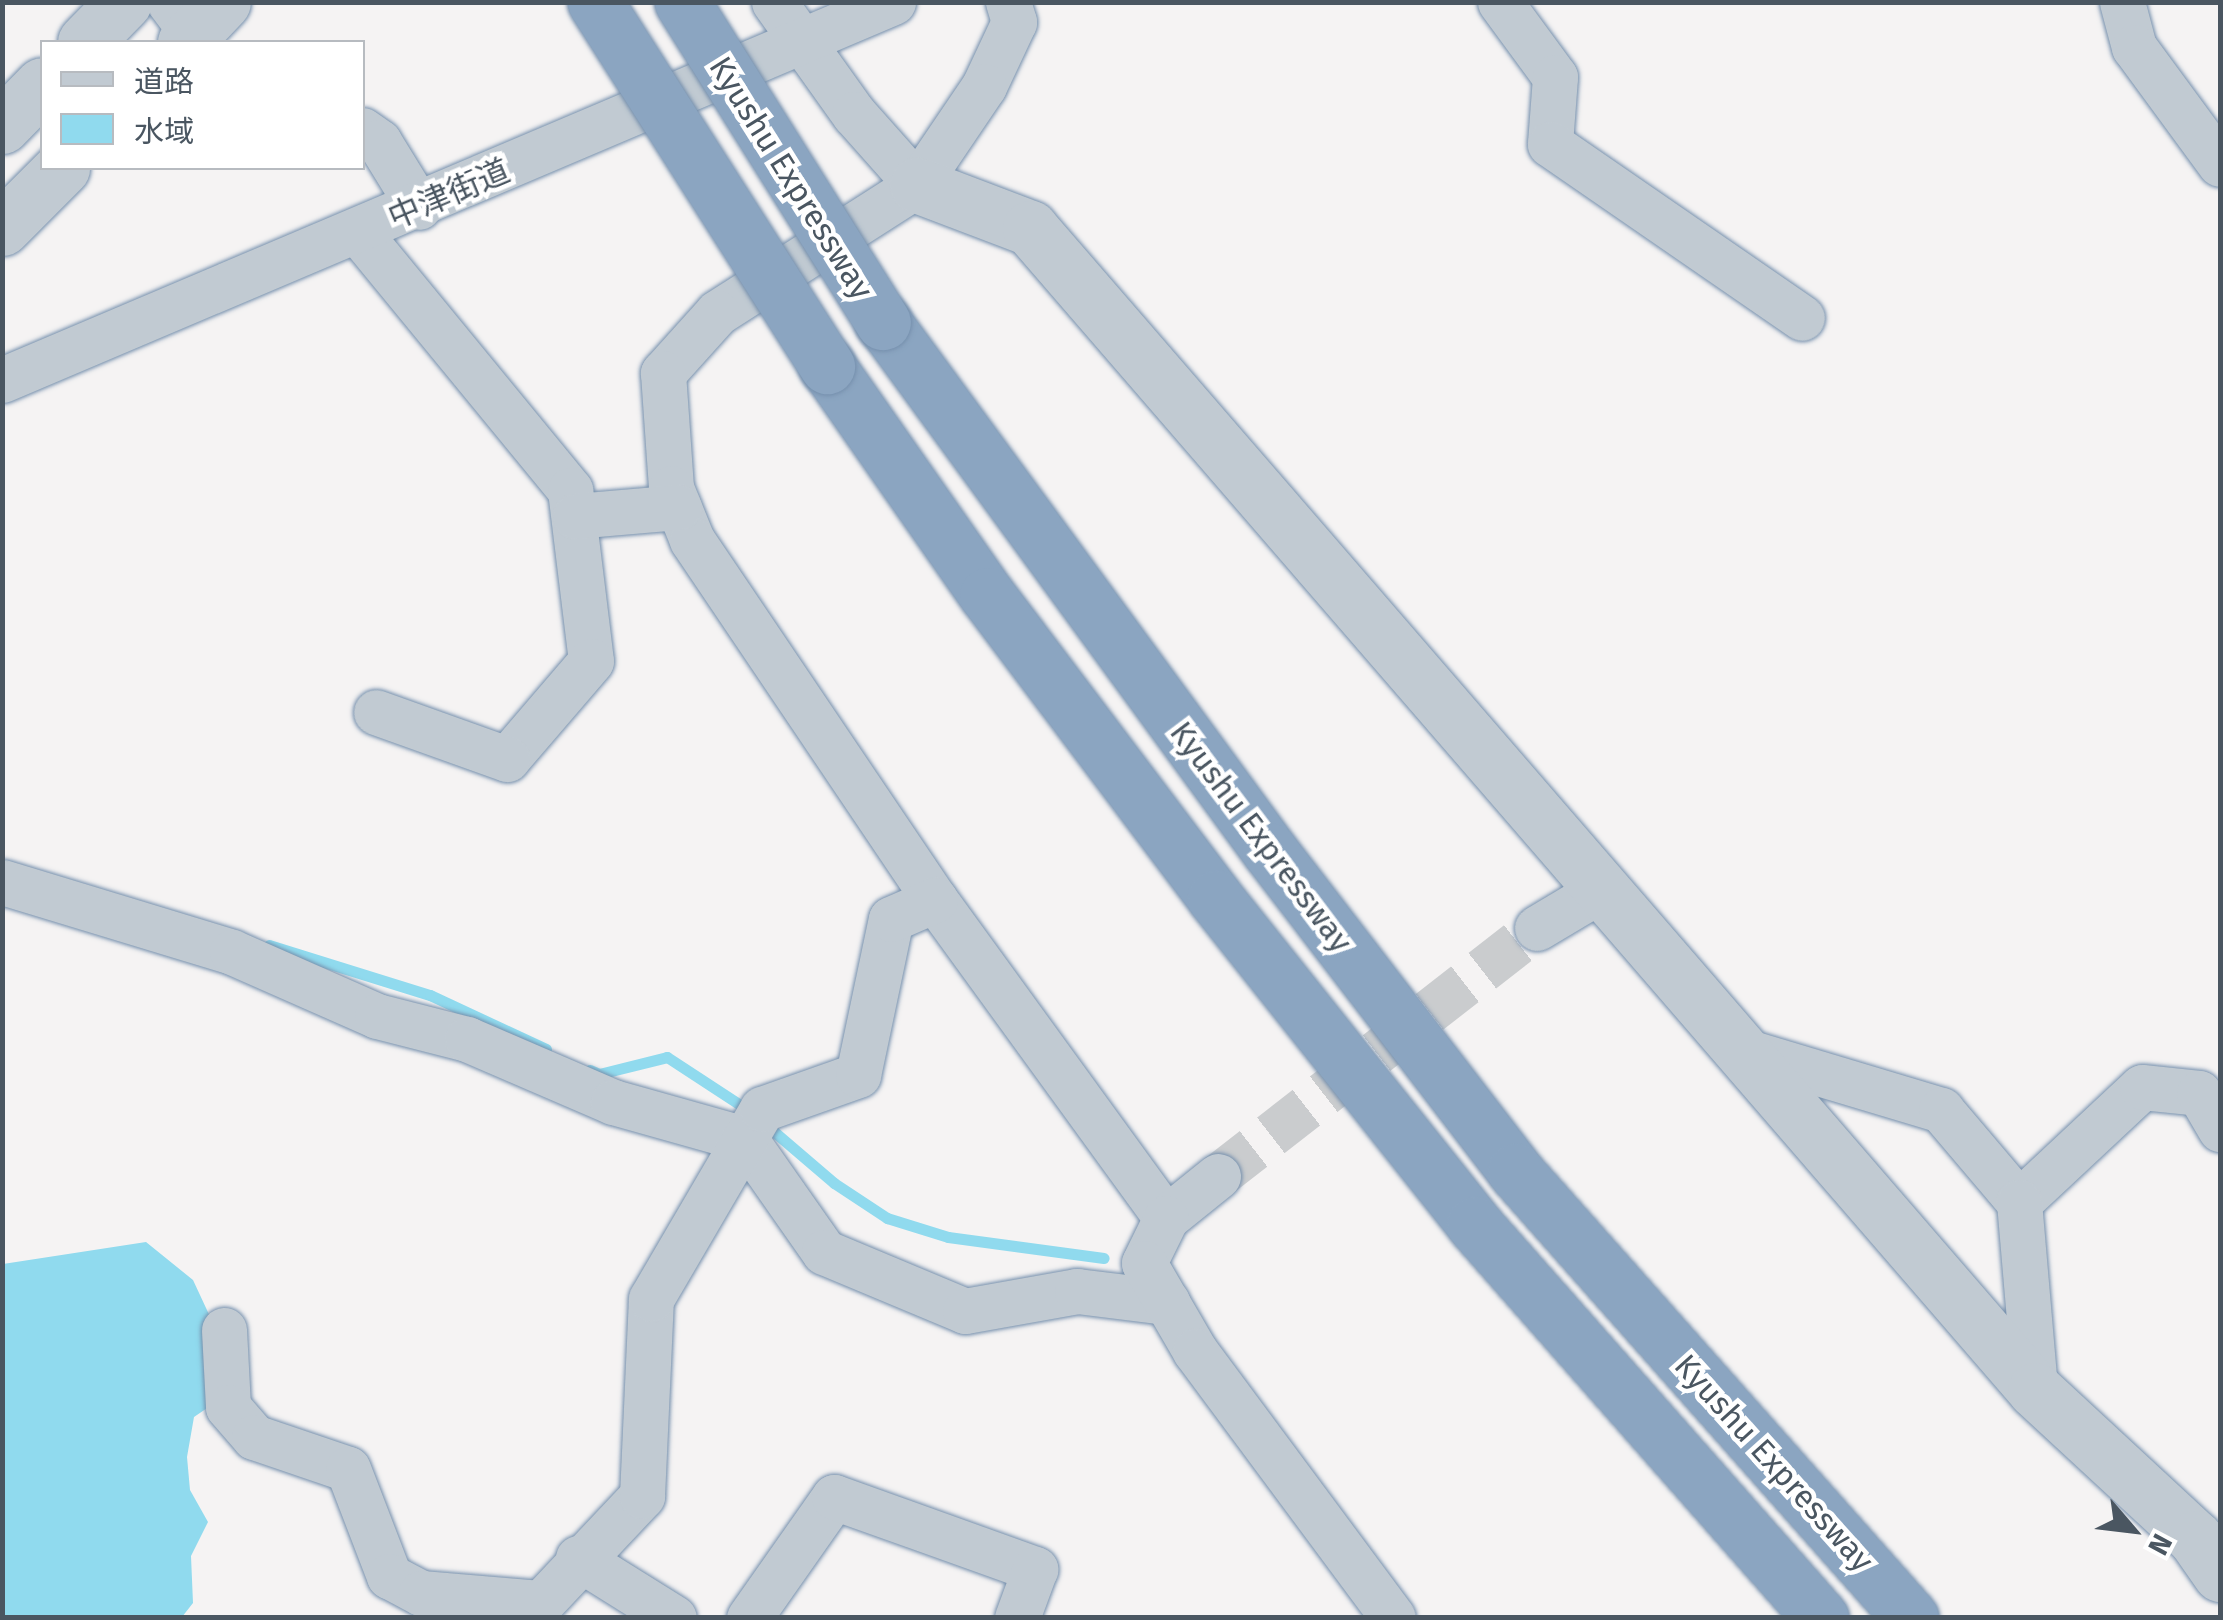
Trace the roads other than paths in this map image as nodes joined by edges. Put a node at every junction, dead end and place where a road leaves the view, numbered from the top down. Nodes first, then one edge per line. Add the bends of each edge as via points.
1 (124, 2) edge
2 (594, 2) edge
3 (682, 2) edge
4 (774, 2) edge
5 (893, 2) edge
6 (1008, 2) edge
7 (1500, 2) edge
8 (2122, 2) edge
9 (87, 40) edge
10 (806, 40) junction
11 (40, 88) edge
12 (2, 126) edge
13 (365, 132) edge
14 (2216, 148) edge
15 (60, 170) edge
16 (918, 186) junction
17 (420, 207) junction
18 (2, 228) edge
19 (360, 233) junction
20 (1802, 318) dead end
21 (2, 380) edge
22 (679, 508) junction
23 (575, 516) junction
24 (376, 712) dead end
25 (2, 882) edge
26 (1604, 888) junction
27 (935, 900) junction
28 (1537, 928) tunnel mouth
29 (1748, 1052) junction
30 (2220, 1129) edge
31 (745, 1138) junction
32 (1218, 1176) tunnel mouth
33 (2019, 1202) junction
34 (1166, 1218) junction
35 (1167, 1302) junction
36 (224, 1330) dead end
37 (2034, 1390) junction
38 (578, 1558) junction
39 (2220, 1574) edge
40 (534, 1610) edge
41 (674, 1618) edge
42 (749, 1618) edge
43 (1017, 1618) edge
44 (1392, 1618) edge
45 (1820, 1618) edge
46 (1912, 1618) edge

1 - 9 street
2 - 45 highway, Kyushu Expressway, bridge via 828,366 987,595 1240,929 1474,1224
3 - 46 highway, Kyushu Expressway, bridge via 883,322 1268,850 1515,1171
4 - 10 street
5 - 10 street, 中津街道
6 - 16 street via 1014,22 984,86
7 - 20 street via 1555,77 1550,144
8 - 14 street via 2134,47
10 - 16 street via 854,114
10 - 17 street, 中津街道
11 - 12 street
13 - 17 street via 380,142
15 - 18 street
16 - 22 street via 717,313 664,373 671,488
16 - 26 street via 1030,228
17 - 19 street, 中津街道
19 - 21 street, 中津街道
19 - 23 street via 570,490
22 - 23 street
22 - 27 street via 692,540
23 - 24 street via 592,661 507,759
25 - 31 street via 232,952 377,1016 466,1039 614,1102
26 - 28 street
26 - 29 street
27 - 31 street via 891,918 858,1075 762,1109
27 - 34 street
29 - 33 street via 1941,1110
29 - 37 street
30 - 33 street via 2199,1093 2142,1087
31 - 35 street via 824,1252 896,1286 966,1311 1077,1291
31 - 38 street via 651,1299 642,1496
32 - 34 street
33 - 37 street
34 - 35 street via 1144,1263
35 - 44 street via 1194,1351
36 - 40 street via 228,1407 254,1437 348,1470 390,1576 421,1593
37 - 39 street via 2195,1538
38 - 40 street
38 - 41 street
42 - 43 street via 834,1498 1034,1569

